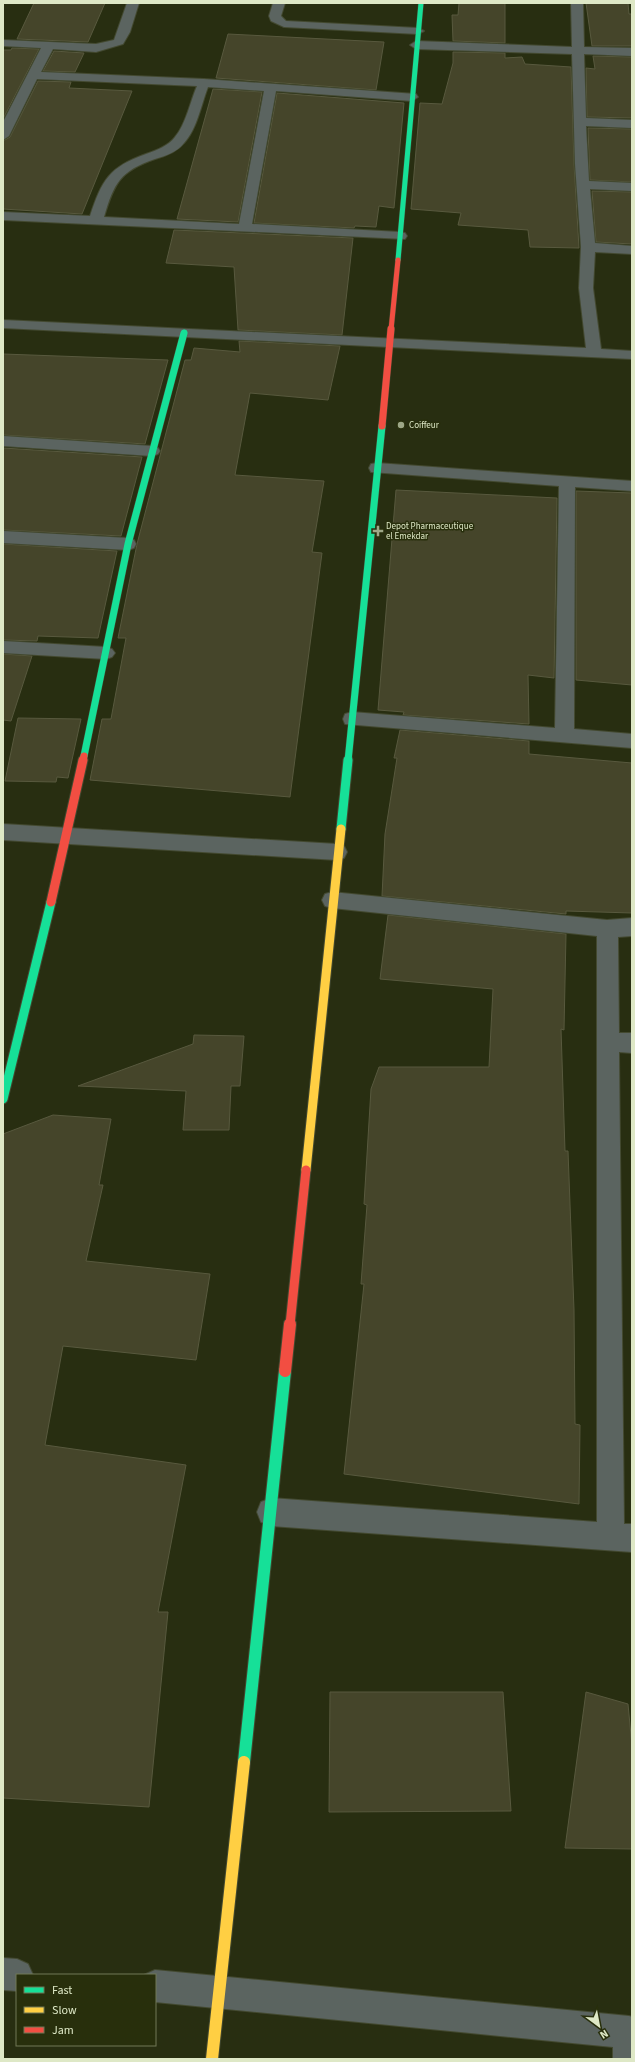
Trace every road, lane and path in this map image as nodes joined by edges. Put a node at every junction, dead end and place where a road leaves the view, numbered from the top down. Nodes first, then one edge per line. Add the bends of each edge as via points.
1 (133, 3) edge
2 (279, 3) edge
3 (421, 3) edge
4 (577, 3) edge
5 (418, 31) junction
6 (3, 43) edge
7 (49, 45) junction
8 (416, 45) junction
9 (579, 50) junction
10 (632, 52) edge
11 (34, 75) junction
12 (204, 83) junction
13 (270, 88) junction
14 (412, 97) junction
15 (581, 122) junction
16 (632, 124) edge
17 (3, 136) edge
18 (583, 185) junction
19 (632, 187) edge
20 (3, 216) edge
21 (96, 220) junction
22 (245, 228) junction
23 (400, 236) junction
24 (588, 247) junction
25 (632, 250) edge
26 (3, 324) edge
27 (184, 333) junction
28 (390, 343) junction
29 (594, 353) junction
30 (632, 355) edge
31 (3, 441) edge
32 (152, 451) junction
33 (377, 468) junction
34 (567, 482) junction
35 (632, 486) edge
36 (3, 537) edge
37 (128, 544) junction
38 (3, 647) edge
39 (106, 653) junction
40 (352, 719) junction
41 (564, 736) junction
42 (632, 741) edge
43 (3, 832) edge
44 (66, 836) junction
45 (337, 852) junction
46 (332, 900) junction
47 (632, 927) edge
48 (607, 929) junction
49 (608, 1042) junction
50 (632, 1043) edge
51 (9, 1050) edge
52 (3, 1099) edge
53 (271, 1512) junction
54 (621, 1537) edge
55 (3, 1974) edge
56 (16, 1975) edge
57 (156, 1986) edge
58 (219, 1990) junction
59 (630, 2041) edge
60 (212, 2059) edge

1 - 7 street via 119,42 96,48
2 - 5 street via 275,16 277,21 284,24
3 - 5 street
4 - 9 street
5 - 8 street
6 - 7 street
7 - 11 street
8 - 9 street
8 - 14 street
9 - 10 street
9 - 15 street
11 - 12 street
11 - 17 street
12 - 13 street
12 - 21 street via 181,139 173,147 118,173 107,189
13 - 14 street
13 - 22 street
14 - 23 street
15 - 16 street
15 - 18 street
18 - 19 street
18 - 24 street
20 - 21 street
21 - 22 street
22 - 23 street
23 - 28 street
24 - 25 street
24 - 29 street via 586,288
26 - 27 street
27 - 28 street
27 - 32 street
28 - 29 street
28 - 33 street
29 - 30 street
31 - 32 street
32 - 37 street
33 - 34 street
33 - 40 street
34 - 35 street
34 - 41 street
36 - 37 street
37 - 39 street
38 - 39 street
39 - 44 street
40 - 41 street
40 - 45 street
41 - 42 street
43 - 44 street
44 - 45 street
44 - 51 street
45 - 46 street
46 - 48 street
46 - 53 street
47 - 48 street
48 - 49 street
49 - 50 street
49 - 54 street
51 - 52 street
53 - 54 street
53 - 58 street
55 - 56 street
57 - 58 street
58 - 59 street
58 - 60 street

